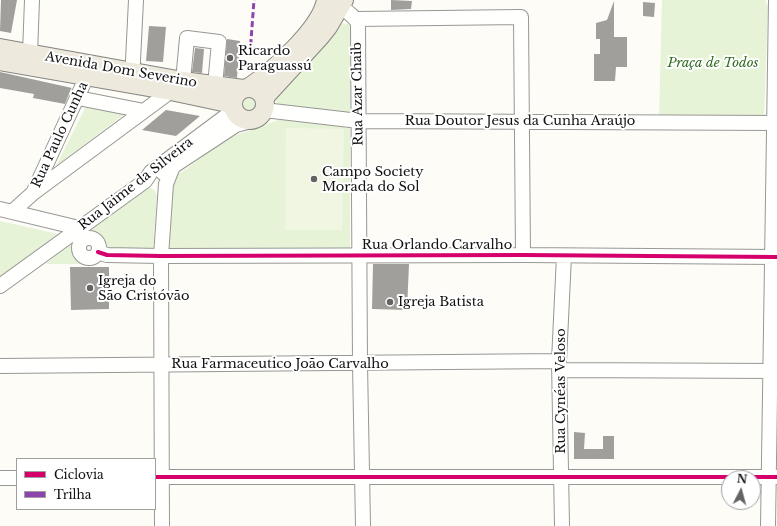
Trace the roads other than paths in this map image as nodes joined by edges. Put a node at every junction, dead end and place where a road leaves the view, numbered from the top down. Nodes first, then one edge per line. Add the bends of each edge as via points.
1 (32, 0) edge
2 (136, 0) edge
3 (776, 0) edge
4 (337, 2) edge
5 (356, 19) junction
6 (0, 48) edge
7 (30, 54) junction
8 (0, 61) edge
9 (88, 76) junction
10 (132, 78) junction
11 (211, 85) junction
12 (177, 86) junction
13 (245, 89) junction
14 (78, 98) junction
15 (233, 107) junction
16 (260, 109) junction
17 (144, 111) junction
18 (521, 120) junction
19 (359, 121) junction
20 (775, 123) edge
21 (172, 169) junction
22 (145, 181) junction
23 (33, 193) junction
24 (166, 196) junction
25 (6, 210) edge
26 (79, 228) junction
27 (98, 252) dead end
28 (360, 255) junction
29 (523, 255) junction
30 (161, 256) junction
31 (564, 256) junction
32 (774, 258) edge
33 (0, 286) edge
34 (360, 364) junction
35 (161, 365) junction
36 (0, 366) edge
37 (559, 366) junction
38 (773, 371) edge
39 (158, 477) edge
40 (562, 477) junction
41 (773, 477) edge
42 (0, 478) edge
43 (16, 478) edge
44 (362, 478) junction
45 (162, 526) edge
46 (363, 526) edge
47 (562, 526) edge
48 (768, 526) edge

1 - 7 street
2 - 10 street
3 - 20 street
4 - 5 street
4 - 13 main road via 325,8 308,33 268,75
4 - 16 main road via 320,37
5 - 18 street via 521,17
5 - 19 street, Rua Azar Chaib
6 - 7 main road, Avenida Dom Severino
7 - 10 main road, Avenida Dom Severino
8 - 9 main road, Avenida Dom Severino
9 - 10 main road, Avenida Dom Severino
9 - 14 street, Rua Paulo Cunha
10 - 12 main road, Avenida Dom Severino
11 - 12 main road, Avenida Dom Severino
11 - 12 street via 219,42 188,38
11 - 13 main road, Avenida Dom Severino
12 - 15 main road, Avenida Dom Severino
12 - 17 street
13 - 15 main road via 235,95
13 - 16 main road via 257,90
14 - 17 street
14 - 23 street, Rua Paulo Cunha
15 - 16 main road via 241,119
15 - 22 street, Rua Jaime da Silveira via 151,172
16 - 19 street, Rua Doutor Jesus da Cunha Araújo
16 - 21 street
17 - 23 street
18 - 19 street, Rua Doutor Jesus da Cunha Araújo
18 - 20 street, Rua Doutor Jesus da Cunha Araújo
18 - 29 street
19 - 28 street, Rua Azar Chaib
20 - 32 street
21 - 22 street
21 - 24 street via 166,184
22 - 24 street via 162,186
22 - 26 street, Rua Jaime da Silveira
23 - 25 street
24 - 30 street
25 - 26 street
26 - 33 street, Rua Jaime da Silveira
27 - 30 street, Rua Orlando Carvalho via 107,255
28 - 29 street, Rua Orlando Carvalho
28 - 30 street, Rua Orlando Carvalho
28 - 34 street, Rua Azar Chaib
29 - 31 street, Rua Orlando Carvalho
30 - 35 street
31 - 32 street, Rua Orlando Carvalho
31 - 37 street, Rua Cynéas Veloso
32 - 38 street
34 - 35 street, Rua Farmaceutico João Carvalho
34 - 37 street, Rua Farmaceutico João Carvalho
34 - 44 street, Rua Azar Chaib
35 - 36 street, Rua Farmaceutico João Carvalho
35 - 39 street
37 - 38 street, Rua Farmaceutico João Carvalho
37 - 40 street, Rua Cynéas Veloso
38 - 41 street
39 - 44 street
39 - 45 street
40 - 41 street
40 - 44 street
40 - 47 street, Rua Cynéas Veloso
41 - 48 street
42 - 43 street
44 - 46 street, Rua Azar Chaib

